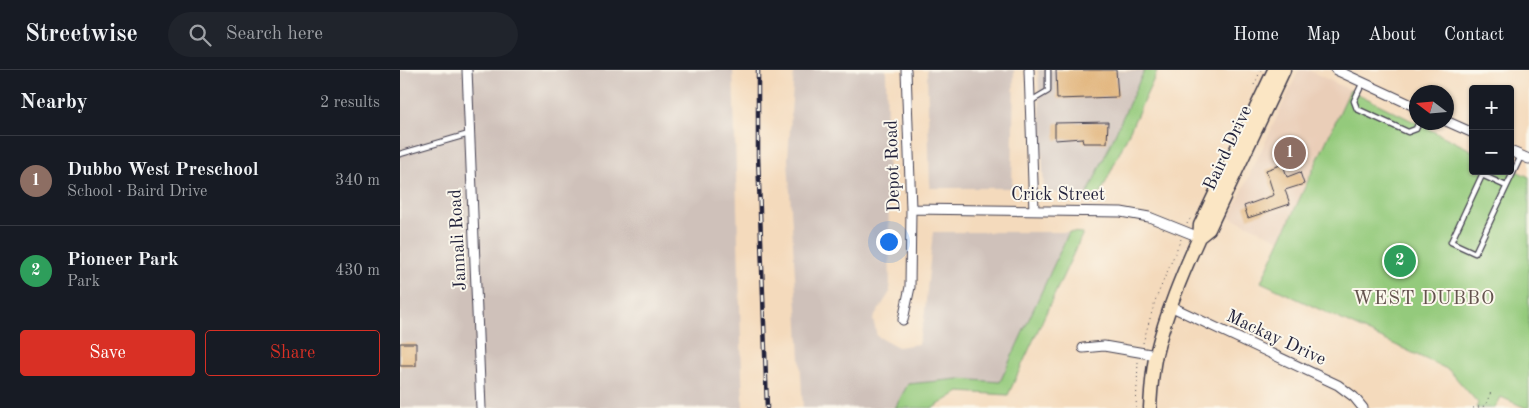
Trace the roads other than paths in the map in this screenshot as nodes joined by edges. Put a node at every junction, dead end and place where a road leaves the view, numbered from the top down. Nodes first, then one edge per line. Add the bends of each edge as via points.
1 (467, 70) edge
2 (906, 70) edge
3 (1029, 70) edge
4 (1048, 70) edge
5 (1274, 70) edge
6 (1284, 70) edge
7 (1336, 70) edge
8 (1363, 82) junction
9 (1030, 101) junction
10 (1409, 104) edge
11 (1454, 125) edge
12 (1413, 130) edge
13 (1469, 131) edge
14 (469, 134) junction
15 (400, 154) edge
16 (1525, 157) edge
17 (1482, 175) edge
18 (1487, 175) edge
19 (1506, 186) junction
20 (911, 209) junction
21 (1034, 212) junction
22 (1199, 237) junction
23 (1170, 306) junction
24 (903, 320) dead end
25 (1083, 348) dead end
26 (1156, 354) junction
27 (481, 408) edge
28 (1150, 408) edge
29 (1363, 408) edge

1 - 14 street, Jannali Road
2 - 20 street, Depot Road
3 - 9 street
4 - 9 lane via 1048,91
5 - 22 street, Baird Drive via 1200,225
6 - 22 street, Baird Drive via 1208,229
7 - 8 street
8 - 10 street
8 - 12 lane via 1354,101 1357,109 1408,132
9 - 21 street
11 - 13 street
14 - 15 lane
14 - 27 street, Jannali Road
16 - 19 lane
17 - 19 lane via 1451,242 1475,253
18 - 19 lane
20 - 21 street, Crick Street
20 - 24 street, Depot Road via 910,287
21 - 22 street, Crick Street via 1136,214
22 - 23 street, Baird Drive
23 - 26 street, Baird Drive
23 - 29 street, Mackay Drive via 1338,385
25 - 26 street via 1104,346
26 - 28 street, Baird Drive

